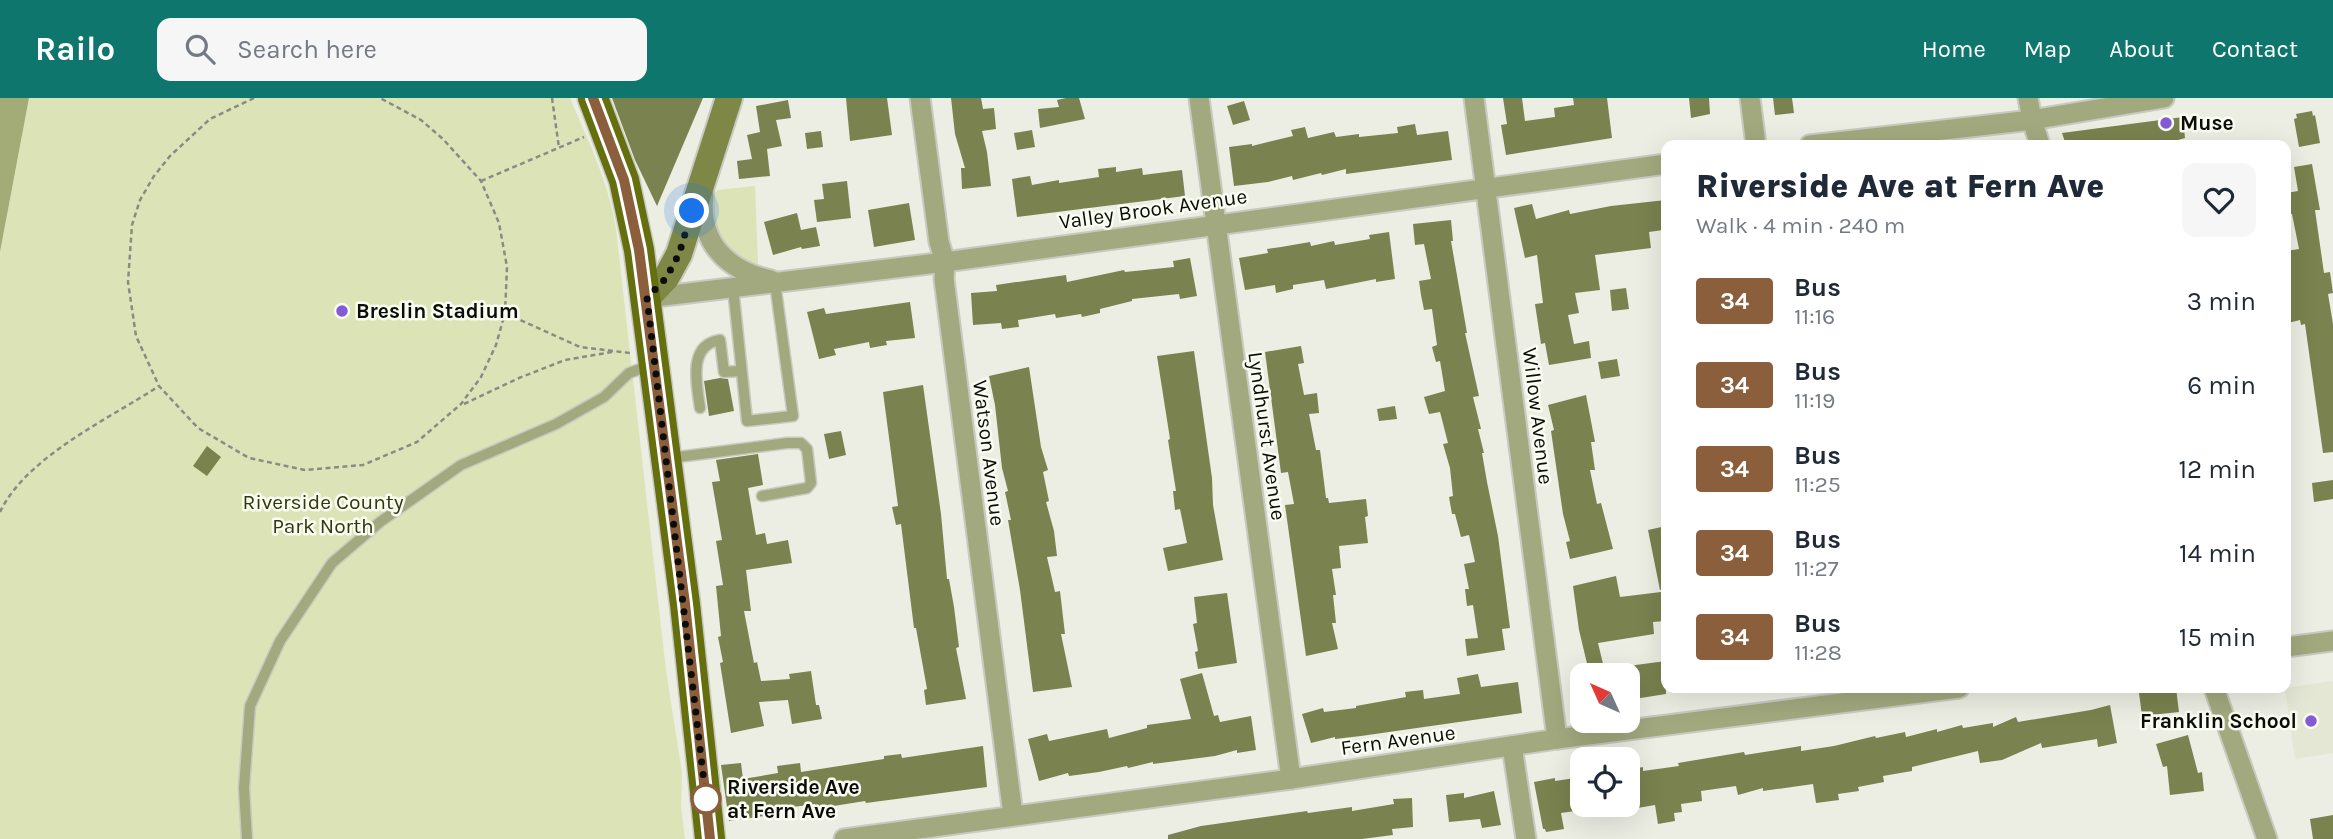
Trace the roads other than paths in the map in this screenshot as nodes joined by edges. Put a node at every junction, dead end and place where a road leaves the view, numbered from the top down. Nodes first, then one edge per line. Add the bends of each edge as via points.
1 (593, 98) edge
2 (729, 98) edge
3 (920, 98) edge
4 (1199, 98) edge
5 (1474, 98) edge
6 (1750, 98) edge
7 (2028, 98) edge
8 (2164, 98) edge
9 (2032, 120) junction
10 (1755, 140) edge
11 (1854, 140) edge
12 (2038, 140) edge
13 (708, 163) junction
14 (1661, 165) edge
15 (1486, 188) junction
16 (1216, 223) junction
17 (945, 262) junction
18 (779, 283) junction
19 (733, 288) junction
20 (647, 298) junction
21 (643, 358) junction
22 (741, 371) junction
23 (700, 408) dead end
24 (666, 458) junction
25 (762, 496) dead end
26 (2333, 640) edge
27 (2291, 646) edge
28 (1878, 693) edge
29 (2216, 693) edge
30 (1830, 696) edge
31 (1557, 739) junction
32 (1511, 747) junction
33 (1291, 779) junction
34 (1013, 815) junction
35 (247, 839) edge
36 (710, 839) edge
37 (844, 839) edge
38 (1526, 839) edge
39 (2266, 839) edge

1 - 20 main road via 624,180
2 - 13 street
3 - 17 street, Watson Avenue
4 - 16 street, Lyndhurst Avenue
5 - 15 street, Willow Avenue
6 - 10 street
7 - 9 street
8 - 9 street
9 - 11 street
9 - 12 street
13 - 18 street via 703,203 714,246 733,265
13 - 20 street via 679,254 666,278
14 - 15 street, Valley Brook Avenue
15 - 16 street, Valley Brook Avenue
15 - 31 street, Willow Avenue
16 - 17 street, Valley Brook Avenue
16 - 33 street, Lyndhurst Avenue
17 - 18 street, Valley Brook Avenue
17 - 34 street, Watson Avenue
18 - 19 street, Valley Brook Avenue
18 - 22 lane via 793,416 747,421
19 - 20 street, Valley Brook Avenue
19 - 22 lane
20 - 21 main road
21 - 24 main road
21 - 35 lane via 604,397 556,424 461,465 380,522 332,563 280,641 250,706 244,788
22 - 23 lane via 724,372 720,340 703,348 696,371
24 - 25 lane via 801,443 807,449 811,483 807,488
24 - 36 main road
26 - 27 street
28 - 30 street, Fern Avenue
29 - 39 street
30 - 31 street, Fern Avenue
31 - 32 street, Fern Avenue
32 - 33 street, Fern Avenue
32 - 38 street
33 - 34 street, Fern Avenue
34 - 37 street, Fern Avenue

